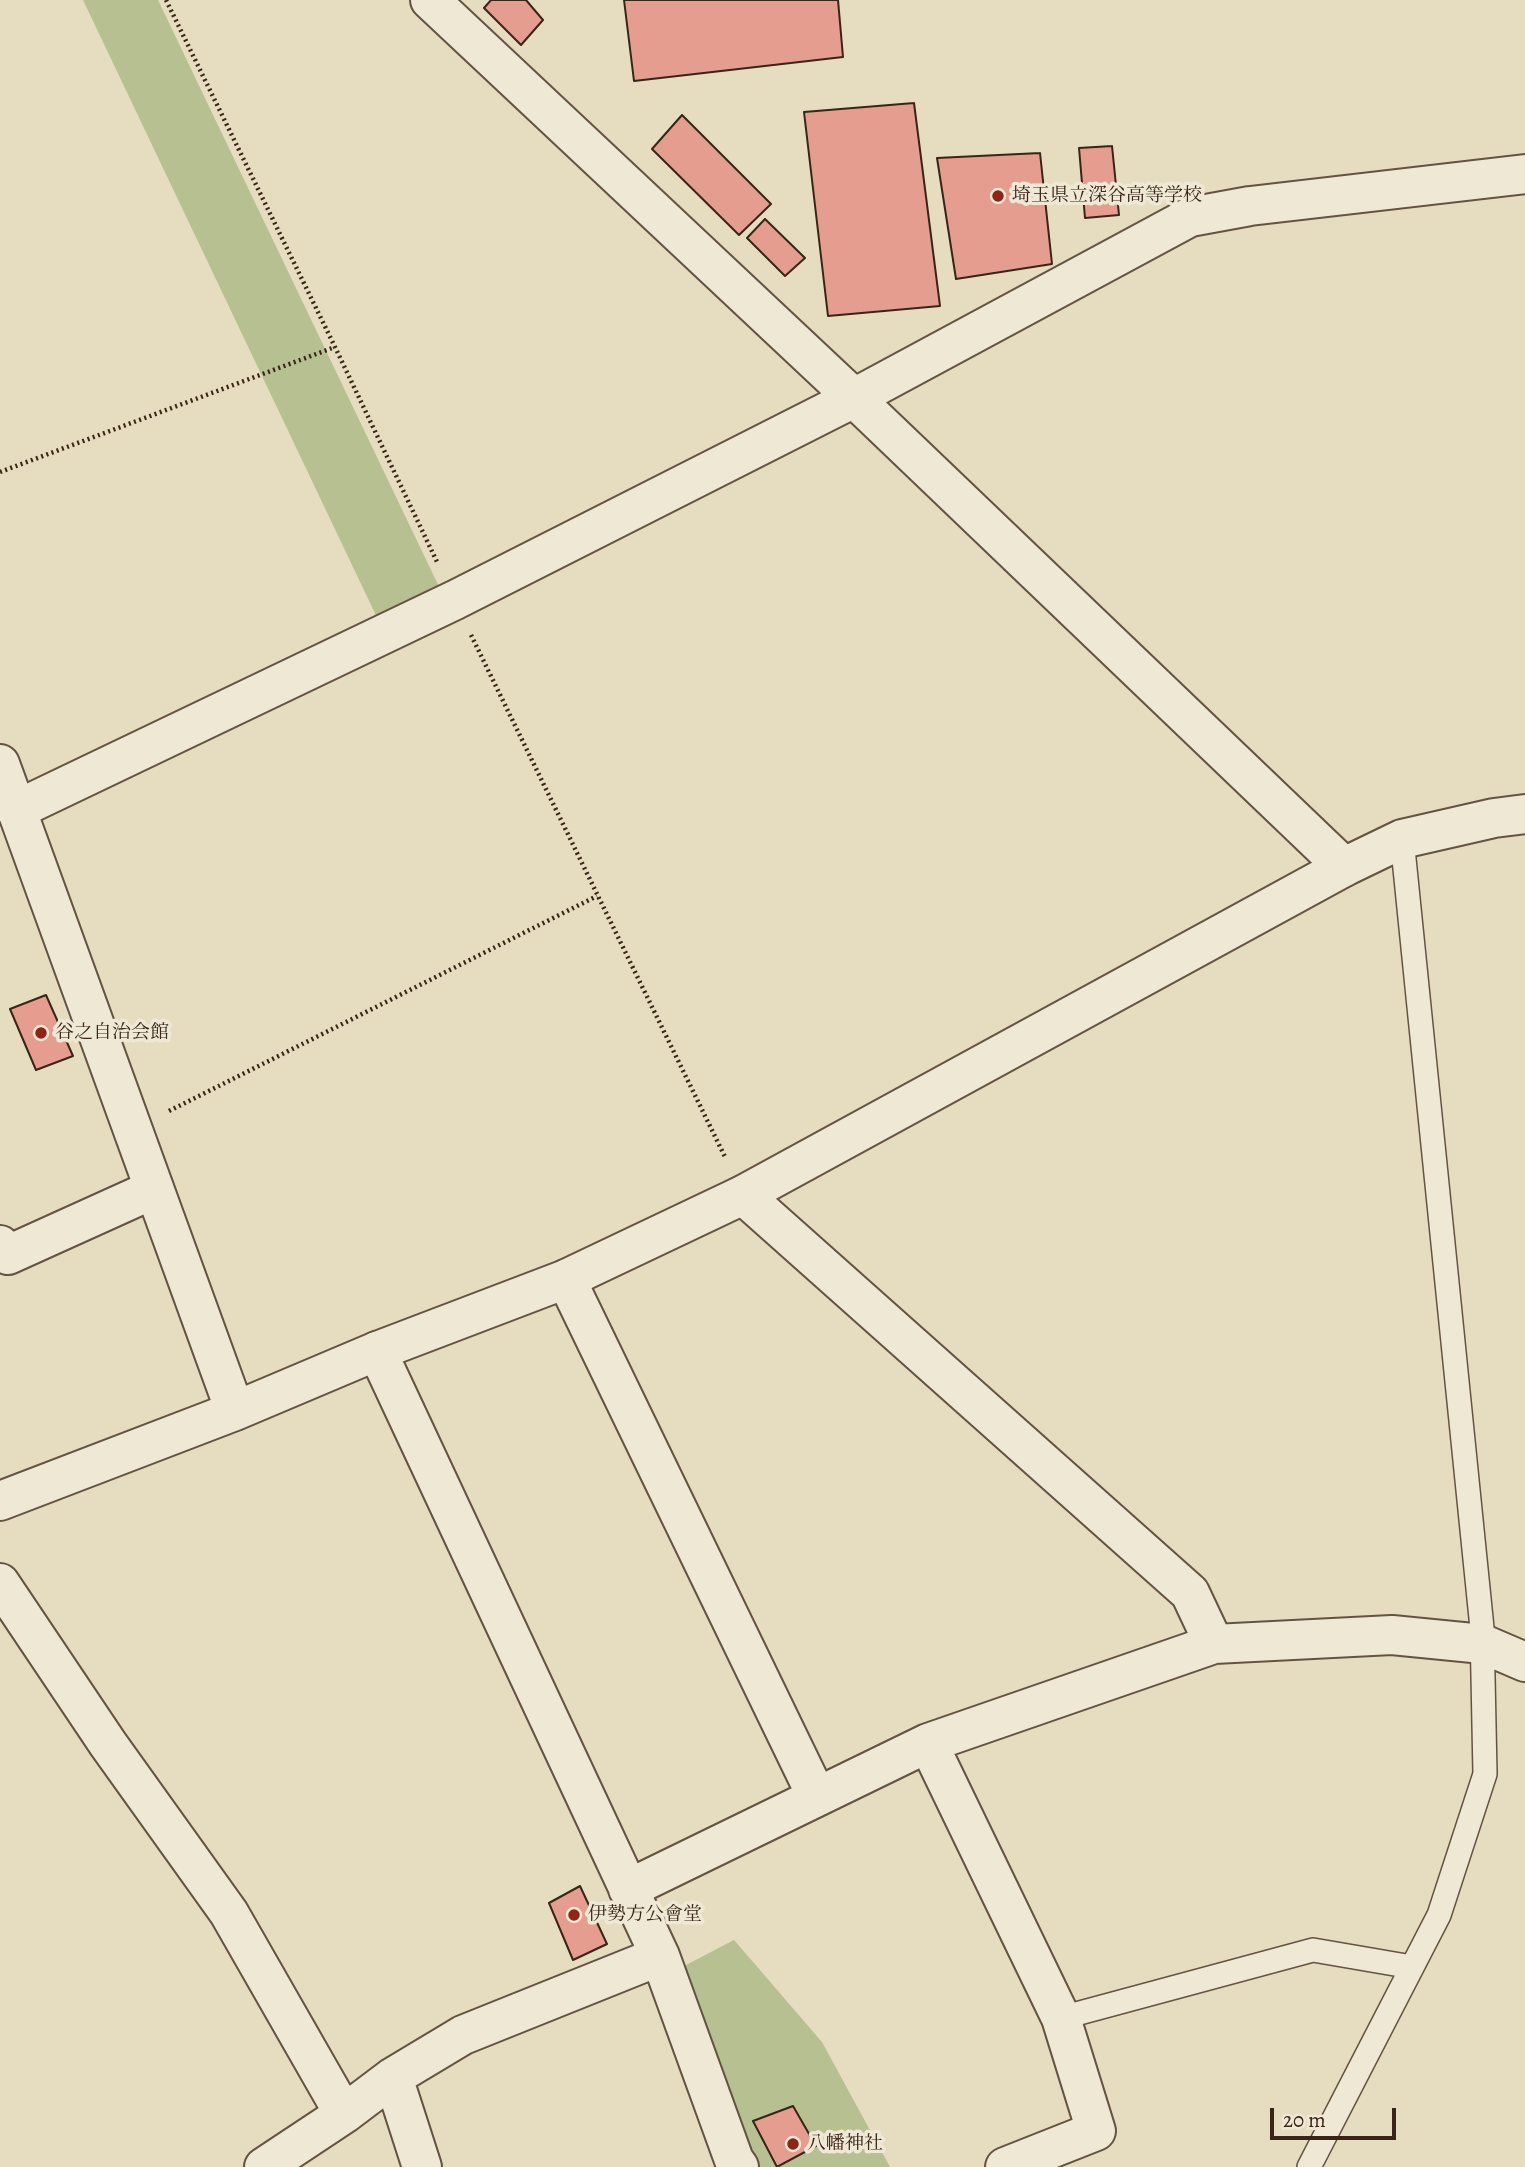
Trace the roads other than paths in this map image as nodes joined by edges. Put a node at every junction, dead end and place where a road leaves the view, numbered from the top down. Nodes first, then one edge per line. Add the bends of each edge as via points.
1 (430, 0) edge
2 (1525, 174) edge
3 (853, 398) junction
4 (0, 764) edge
5 (16, 810) junction
6 (1525, 814) edge
7 (1402, 839) junction
8 (1344, 867) junction
9 (155, 1189) junction
10 (743, 1195) junction
11 (0, 1245) edge
12 (566, 1279) junction
13 (377, 1351) junction
14 (235, 1411) junction
15 (0, 1501) edge
16 (0, 1583) edge
17 (1214, 1644) junction
18 (1483, 1644) junction
19 (1525, 1662) edge
20 (928, 1743) junction
21 (817, 1797) junction
22 (628, 1889) junction
23 (660, 1956) junction
24 (1412, 1968) junction
25 (1061, 2018) junction
26 (393, 2077) junction
27 (344, 2114) junction
28 (264, 2167) edge
29 (422, 2167) edge
30 (739, 2167) edge
31 (1005, 2167) edge
32 (1309, 2167) edge

1 - 3 street
2 - 3 street via 1190,217
3 - 5 street via 455,600
3 - 8 street
4 - 5 street
5 - 9 street
6 - 7 street
7 - 8 street
7 - 18 lane
8 - 10 street
9 - 11 street via 8,1255
9 - 14 street
10 - 12 street
10 - 17 street via 1190,1593
12 - 13 street
12 - 21 street
13 - 14 street
13 - 22 street
14 - 15 street
16 - 27 street via 229,1913
17 - 18 street via 1392,1635
17 - 20 street
18 - 19 street
18 - 24 lane via 1485,1774 1439,1915
20 - 21 street
20 - 25 street
21 - 22 street
22 - 23 street
23 - 26 street via 463,2035
23 - 30 street
24 - 25 lane via 1313,1950
24 - 32 lane
25 - 31 street via 1096,2131
26 - 27 street
26 - 29 street
27 - 28 street

